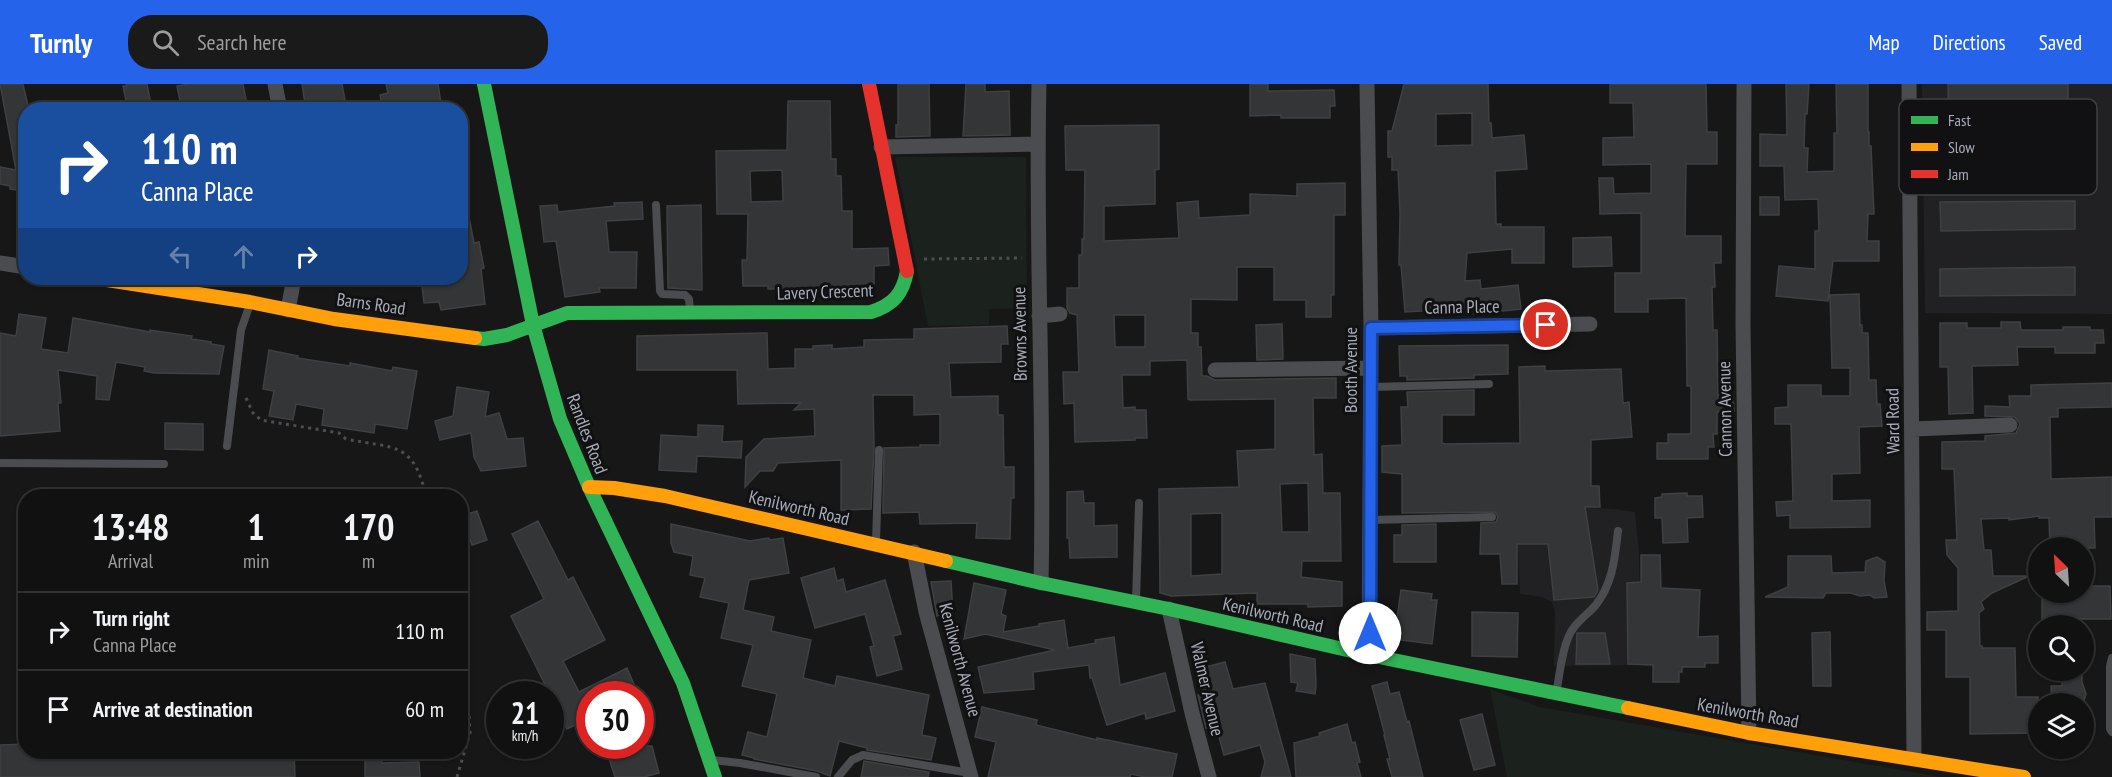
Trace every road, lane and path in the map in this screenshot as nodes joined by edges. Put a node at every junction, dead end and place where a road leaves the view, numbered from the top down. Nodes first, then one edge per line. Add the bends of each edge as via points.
1 (275, 84) edge
2 (484, 84) edge
3 (869, 84) edge
4 (1040, 84) edge
5 (1368, 84) edge
6 (1744, 84) edge
7 (1910, 84) edge
8 (1910, 99) edge
9 (278, 102) edge
10 (1038, 144) junction
11 (881, 147) junction
12 (1911, 195) edge
13 (656, 205) dead end
14 (904, 258) junction
15 (1039, 258) junction
16 (0, 262) edge
17 (18, 265) edge
18 (140, 285) edge
19 (293, 285) edge
20 (250, 302) junction
21 (288, 310) junction
22 (690, 312) junction
23 (1060, 314) dead end
24 (1039, 316) junction
25 (1590, 324) dead end
26 (533, 325) junction
27 (1371, 328) junction
28 (1371, 368) junction
29 (1215, 370) dead end
30 (235, 382) junction
31 (1489, 384) dead end
32 (1371, 387) junction
33 (2010, 425) dead end
34 (1913, 429) junction
35 (227, 446) dead end
36 (879, 450) dead end
37 (0, 463) edge
38 (164, 464) dead end
39 (589, 487) junction
40 (424, 489) edge
41 (1139, 503) dead end
42 (1492, 517) dead end
43 (1370, 520) junction
44 (1618, 531) dead end
45 (876, 543) junction
46 (914, 552) junction
47 (1041, 583) junction
48 (1136, 602) junction
49 (1169, 609) junction
50 (1369, 655) junction
51 (2112, 658) edge
52 (1556, 694) junction
53 (468, 710) edge
54 (2112, 732) edge
55 (470, 733) joint
56 (1749, 733) junction
57 (468, 740) edge
58 (1914, 758) junction
59 (462, 759) edge
60 (711, 760) junction
61 (971, 775) edge
62 (457, 777) edge
63 (716, 777) edge
64 (816, 777) edge
65 (838, 777) edge
66 (1209, 777) edge
67 (2024, 777) edge

1 - 9 street
2 - 26 street, Randles Road
3 - 11 street, Lavery Crescent
4 - 10 street, Browns Avenue
5 - 27 street, Booth Avenue
6 - 56 street, Cannon Avenue
7 - 8 street, Ward Road
10 - 11 street
10 - 15 street, Browns Avenue
11 - 14 street, Lavery Crescent
12 - 34 street, Ward Road
13 - 22 lane via 660,291 685,295
14 - 15 path
14 - 22 street, Lavery Crescent via 904,289 885,308 871,312
15 - 24 street, Browns Avenue
16 - 17 street
18 - 20 street, Barns Road
19 - 21 street
20 - 21 street, Barns Road
20 - 30 lane via 241,330
21 - 26 street, Barns Road via 484,339 515,334
22 - 26 street, Lavery Crescent via 567,313 549,316
23 - 24 street
24 - 47 street, Browns Avenue
25 - 27 street, Canna Place
26 - 39 street, Randles Road via 560,419
27 - 28 street, Booth Avenue
28 - 29 street
28 - 32 street, Booth Avenue
30 - 35 lane
30 - 40 path via 261,420 339,433 346,439 399,450 417,466
31 - 32 lane
32 - 43 street, Booth Avenue
33 - 34 street
34 - 58 street, Ward Road
36 - 45 lane
37 - 38 lane
39 - 45 street, Kenilworth Road via 665,496
39 - 60 street, Randles Road via 683,683
41 - 48 lane
42 - 43 lane
43 - 50 street, Booth Avenue
44 - 52 lane via 1609,581 1594,607 1568,638
45 - 46 street, Kenilworth Road
46 - 47 street, Kenilworth Road
46 - 61 street, Kenilworth Avenue via 926,612
47 - 48 street, Kenilworth Road
48 - 49 street, Kenilworth Road
49 - 50 street, Kenilworth Road
49 - 66 street, Walmer Avenue
50 - 52 street, Kenilworth Road
51 - 54 lane
52 - 56 street, Kenilworth Road
53 - 55 path
55 - 57 path
56 - 58 street, Kenilworth Road
58 - 67 street, Kenilworth Road
59 - 62 path
60 - 63 street, Randles Road
60 - 64 lane
61 - 65 lane via 863,755 852,759

